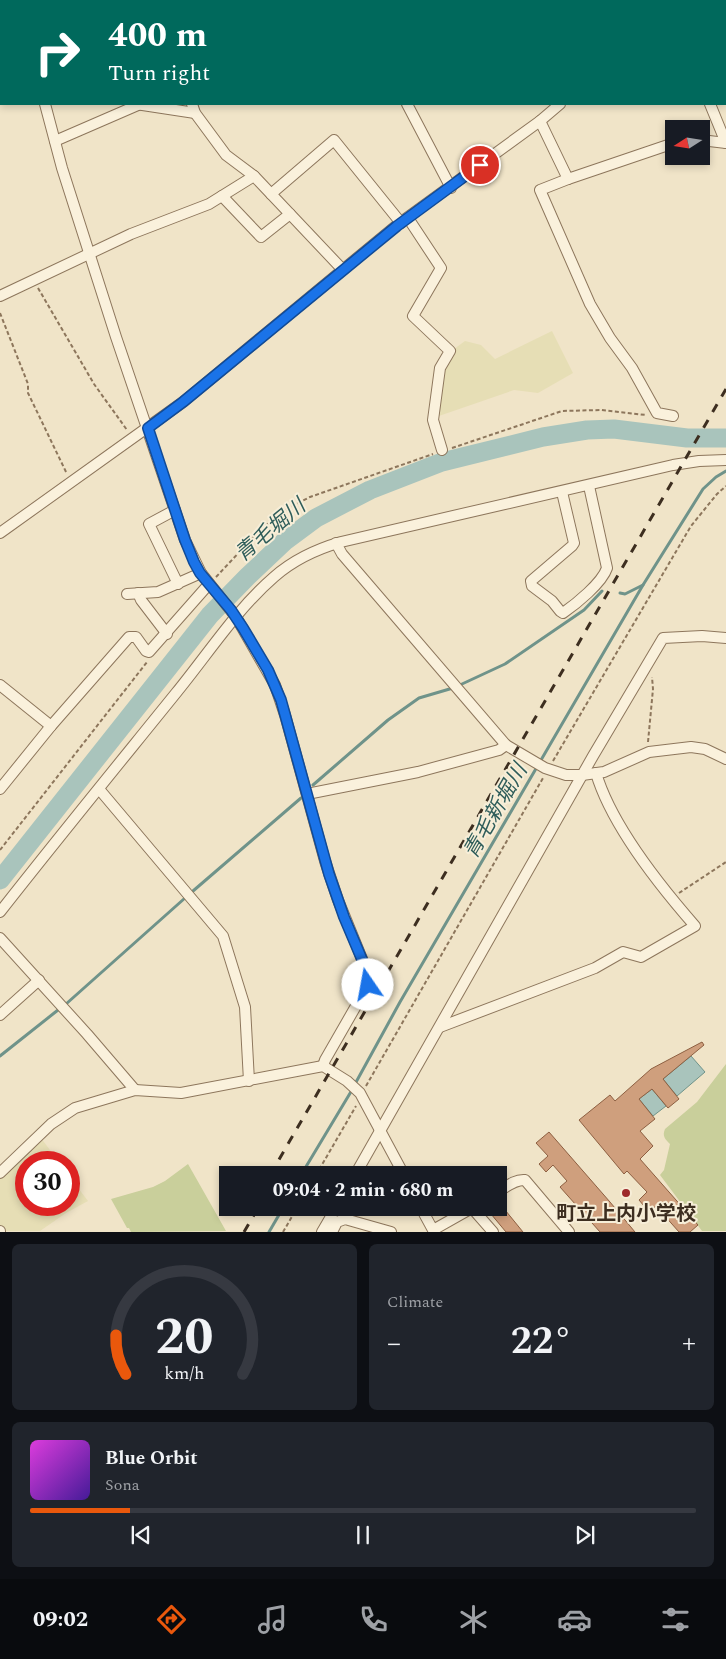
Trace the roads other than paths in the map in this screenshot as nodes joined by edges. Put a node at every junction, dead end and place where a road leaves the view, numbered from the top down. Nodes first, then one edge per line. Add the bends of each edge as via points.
1 (45, 105) edge
2 (135, 105) edge
3 (151, 105) edge
4 (408, 105) edge
5 (559, 105) edge
6 (710, 105) edge
7 (194, 108) edge
8 (540, 121) junction
9 (55, 141) junction
10 (710, 141) edge
11 (726, 143) edge
12 (665, 146) edge
13 (254, 176) junction
14 (568, 179) junction
15 (450, 188) junction
16 (271, 194) junction
17 (222, 196) junction
18 (290, 214) junction
19 (405, 221) junction
20 (90, 254) junction
21 (343, 270) junction
22 (0, 296) edge
23 (673, 416) dead end
24 (148, 428) junction
25 (442, 450) road end
26 (726, 460) edge
27 (589, 486) junction
28 (562, 492) junction
29 (175, 510) junction
30 (0, 534) edge
31 (336, 544) junction
32 (200, 573) junction
33 (178, 584) junction
34 (212, 588) junction
35 (233, 614) junction
36 (167, 634) junction
37 (726, 638) edge
38 (0, 685) edge
39 (51, 726) junction
40 (506, 745) junction
41 (726, 759) edge
42 (596, 773) junction
43 (582, 775) junction
44 (0, 789) edge
45 (99, 789) junction
46 (307, 794) junction
47 (0, 912) edge
48 (0, 938) edge
49 (39, 980) junction
50 (0, 1015) edge
51 (440, 1027) junction
52 (326, 1067) junction
53 (249, 1081) junction
54 (135, 1090) junction
55 (381, 1131) junction
56 (360, 1166) edge
57 (399, 1166) edge
58 (0, 1173) edge
59 (507, 1187) edge
60 (331, 1216) edge
61 (427, 1216) edge
62 (459, 1216) edge
63 (479, 1216) edge
64 (435, 1230) edge
65 (389, 1231) edge
66 (322, 1232) edge
67 (332, 1232) edge
68 (493, 1232) edge
69 (569, 1232) edge

1 - 9 street
2 - 9 street
3 - 7 street
4 - 15 street
5 - 8 street
6 - 11 street
7 - 13 street via 226,155
8 - 14 street
8 - 15 street
9 - 20 street
10 - 11 street
12 - 14 street
13 - 16 street
13 - 17 street
14 - 23 street via 540,190 590,304 657,413
15 - 19 street
16 - 18 street
16 - 19 street via 334,140
17 - 18 street via 261,237
17 - 20 street
18 - 21 street
19 - 21 street
19 - 25 street via 440,268 413,316 450,351 440,368 433,420
20 - 22 street
20 - 24 street
21 - 24 street
24 - 29 street
24 - 30 street
26 - 27 street via 673,466
27 - 28 street
27 - 28 street via 607,568 580,601 563,613 532,586 531,581 574,543
28 - 31 street
29 - 32 street
29 - 33 street via 149,524
31 - 35 street via 308,555 280,572
31 - 40 street
32 - 33 street
32 - 34 street
33 - 36 street via 158,592 133,594
34 - 35 street
34 - 36 street
35 - 45 street via 200,664
35 - 46 street via 268,670 281,700
36 - 39 street via 149,652 136,638 129,637
37 - 43 street via 663,638
38 - 39 street
39 - 44 street
40 - 43 street via 548,769 566,775
40 - 46 street via 499,750 418,772
41 - 42 street via 705,749 691,747 649,752
42 - 43 street
42 - 51 street via 600,789 625,833 671,899 695,926 641,957 623,952 594,968
43 - 51 street
45 - 47 street
45 - 53 street via 223,936 245,1007
46 - 52 street via 338,900 369,980
48 - 49 street
49 - 50 street
49 - 54 street
51 - 55 street
52 - 53 street
52 - 55 street via 361,1092
53 - 54 street via 181,1093
54 - 58 street via 71,1110 51,1124
55 - 56 street
55 - 57 street
59 - 69 street via 525,1180
60 - 66 street
61 - 64 street
62 - 64 street
63 - 68 street
65 - 67 street via 344,1219 337,1222

